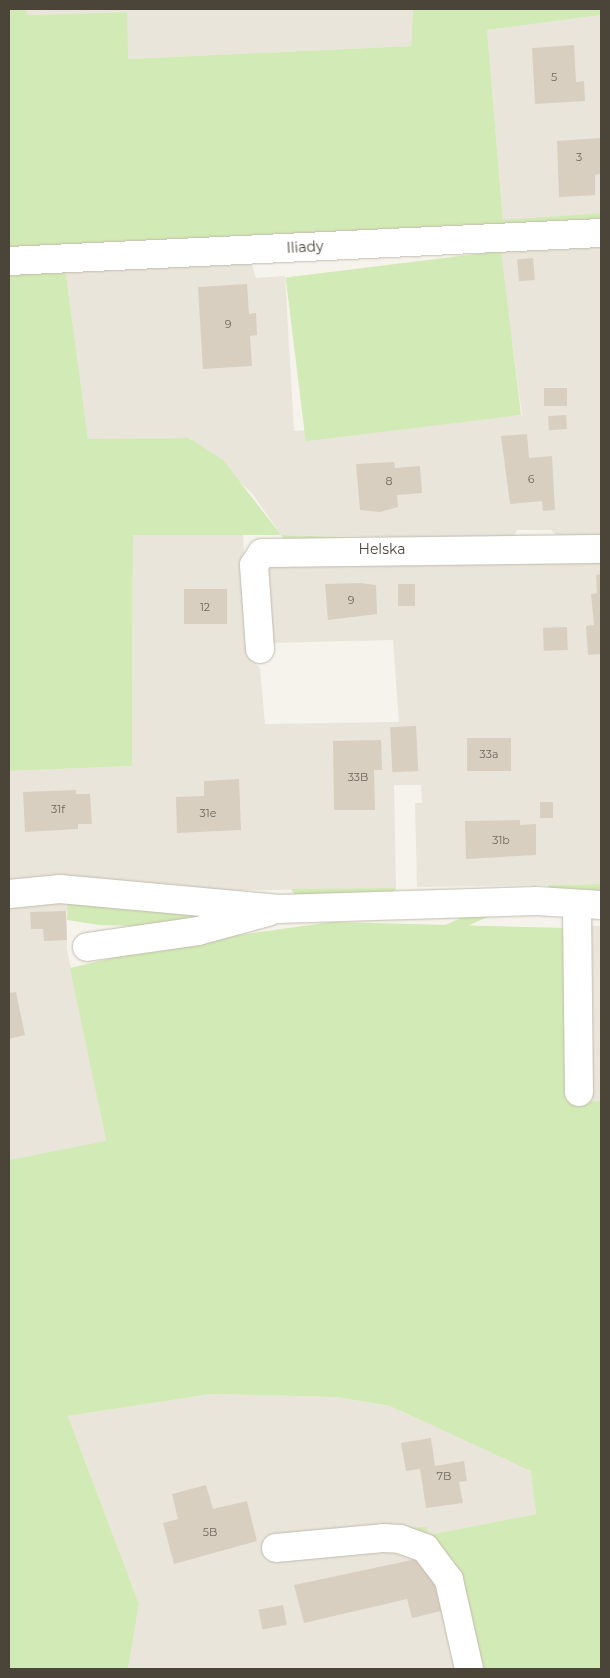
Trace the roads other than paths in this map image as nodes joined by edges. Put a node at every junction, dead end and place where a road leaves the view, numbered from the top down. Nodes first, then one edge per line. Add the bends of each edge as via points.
1 (601, 233) edge
2 (9, 261) edge
3 (601, 548) edge
4 (260, 649) dead end
5 (9, 894) edge
6 (589, 905) edge
7 (279, 909) junction
8 (87, 947) dead end
9 (579, 1092) dead end
10 (276, 1548) dead end
11 (469, 1669) edge

1 - 2 street, Iliady
3 - 4 street, Helska via 262,553 254,565
5 - 7 street via 60,889
6 - 7 street via 537,901
6 - 9 street
7 - 8 street via 198,931
10 - 11 street via 383,1538 400,1539 426,1548 449,1580

